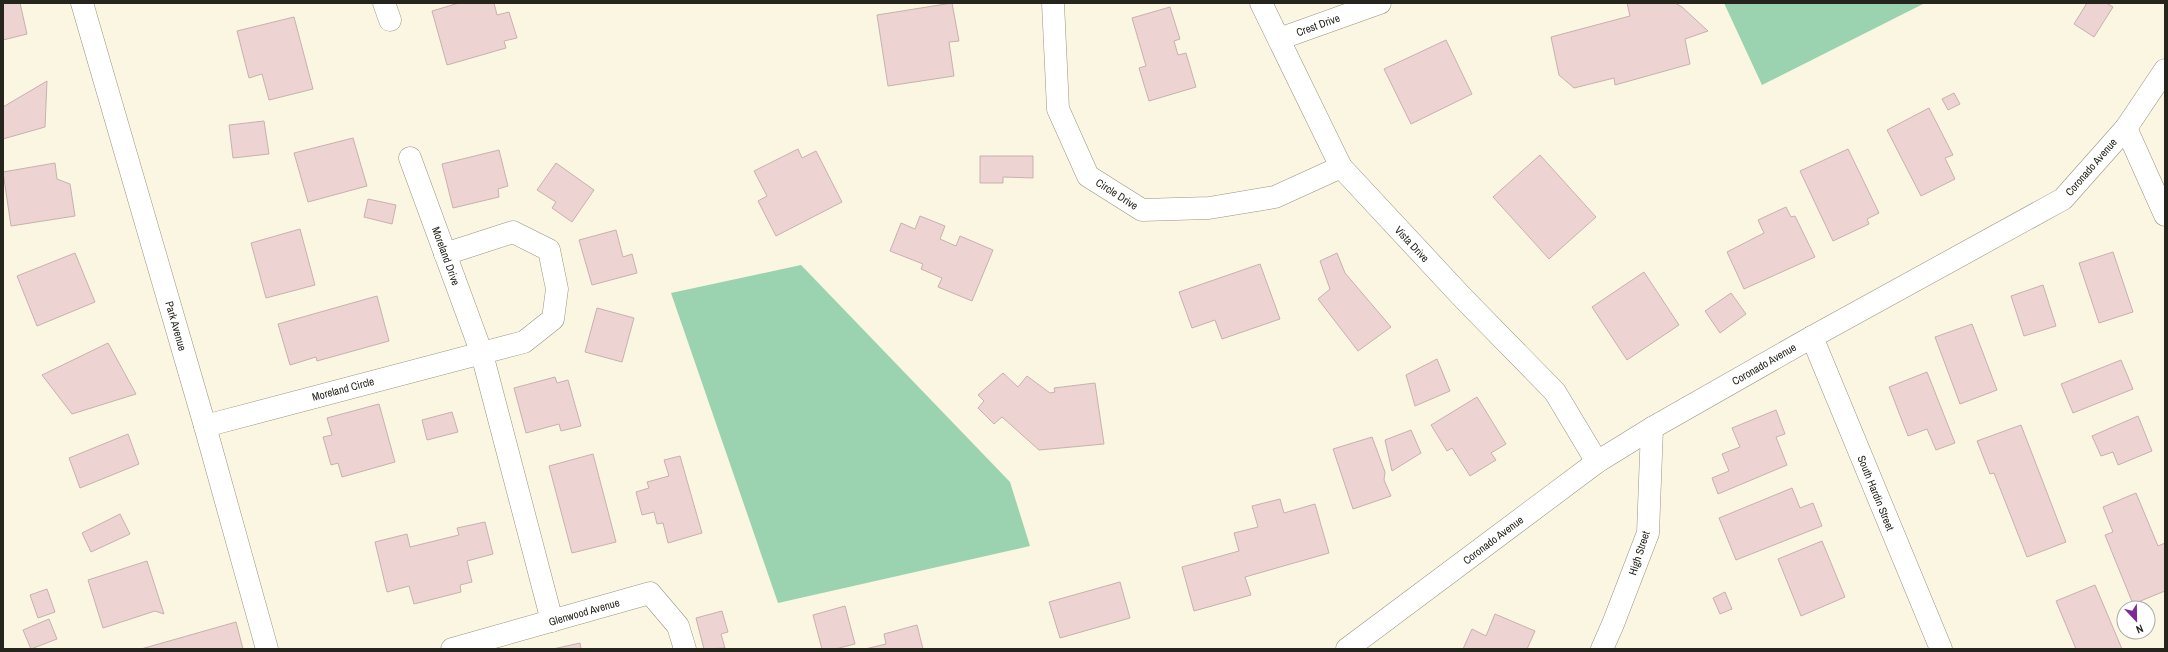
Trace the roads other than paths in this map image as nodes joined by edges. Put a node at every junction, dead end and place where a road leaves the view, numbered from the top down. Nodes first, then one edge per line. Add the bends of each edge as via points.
1 (82, 3) edge
2 (1053, 3) edge
3 (1261, 3) edge
4 (1380, 3) edge
5 (1279, 39) junction
6 (2165, 70) edge
7 (2126, 128) junction
8 (410, 158) dead end
9 (1341, 167) junction
10 (2165, 215) edge
11 (444, 254) junction
12 (1812, 337) junction
13 (482, 354) junction
14 (205, 426) junction
15 (1652, 428) junction
16 (1597, 462) junction
17 (552, 621) junction
18 (1346, 648) edge
19 (267, 649) edge
20 (452, 649) edge
21 (685, 649) edge
22 (1602, 649) edge
23 (1941, 649) edge

1 - 14 street, Park Avenue
2 - 9 street, Circle Drive via 1058,109 1088,176 1142,210 1209,208 1276,197
3 - 5 street, Vista Drive
4 - 5 street, Crest Drive
5 - 9 street, Vista Drive
6 - 7 street, Coronado Avenue
7 - 10 street
7 - 12 street, Coronado Avenue via 2063,199
8 - 11 street, Moreland Drive
9 - 16 street, Vista Drive via 1555,392
11 - 13 street, Moreland Drive
11 - 13 street, Moreland Circle via 514,232 549,250 558,290 553,319 524,342
12 - 15 street, Coronado Avenue
12 - 23 street, South Hardin Street
13 - 14 street, Moreland Circle
13 - 17 street, Moreland Drive
14 - 19 street, Park Avenue
15 - 16 street, Coronado Avenue
15 - 22 street, High Street via 1648,533
16 - 18 street, Coronado Avenue
17 - 20 street, Glenwood Avenue
17 - 21 street, Glenwood Avenue via 650,592 678,626

